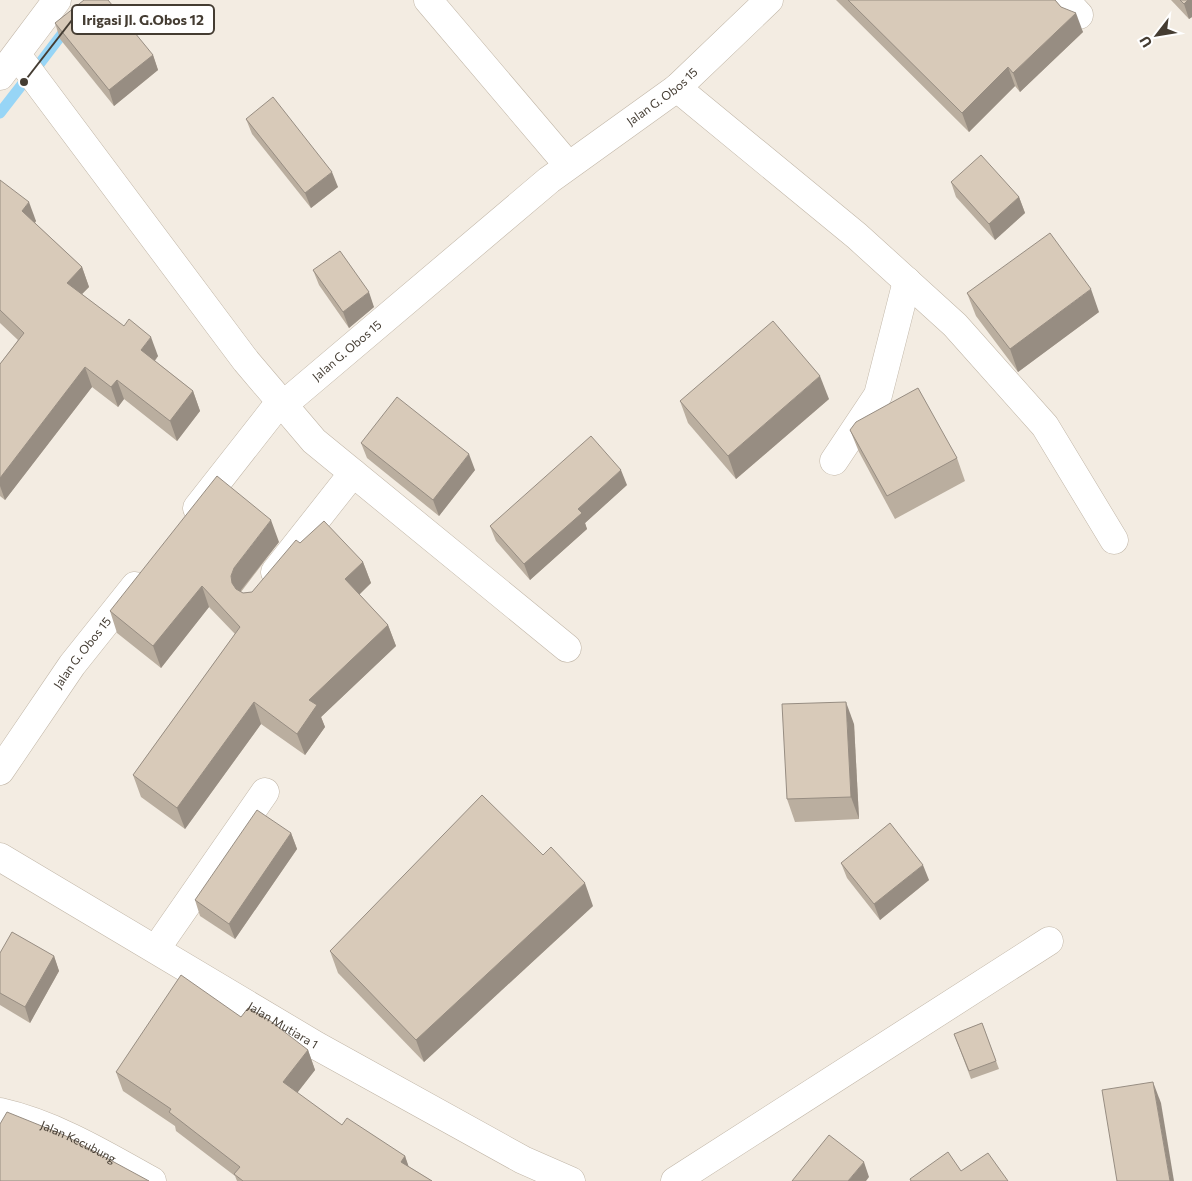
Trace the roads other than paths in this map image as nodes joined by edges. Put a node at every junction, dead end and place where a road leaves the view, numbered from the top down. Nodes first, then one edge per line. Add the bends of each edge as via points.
1 (57, 0) edge
2 (428, 0) edge
3 (769, 0) edge
4 (17, 55) junction
5 (0, 76) edge
6 (677, 88) junction
7 (568, 165) junction
8 (907, 281) junction
9 (280, 402) junction
10 (834, 461) dead end
11 (353, 473) junction
12 (184, 525) edge
13 (1114, 540) dead end
14 (153, 564) edge
15 (260, 592) edge
16 (567, 648) dead end
17 (0, 771) edge
18 (265, 792) dead end
19 (0, 857) edge
20 (1049, 941) dead end
21 (156, 949) junction
22 (0, 1112) edge
23 (152, 1181) edge
24 (570, 1181) edge
25 (675, 1181) edge

1 - 4 street
2 - 7 street
3 - 6 street, Jalan G. Obos 15
4 - 5 street
4 - 9 street
6 - 7 street, Jalan G. Obos 15
6 - 8 street
7 - 9 street, Jalan G. Obos 15 via 289,400
8 - 10 street via 878,395
8 - 13 street via 955,325 1045,426
9 - 11 street via 314,441
9 - 12 street, Jalan G. Obos 15
11 - 15 street
11 - 16 street
14 - 17 street, Jalan G. Obos 15 via 72,665
18 - 21 street
19 - 21 street, Jalan Mutiara 1
20 - 25 street
21 - 24 street, Jalan Mutiara 1 via 420,1104 523,1160
22 - 23 street, Jalan Kecubung via 32,1120 100,1151

